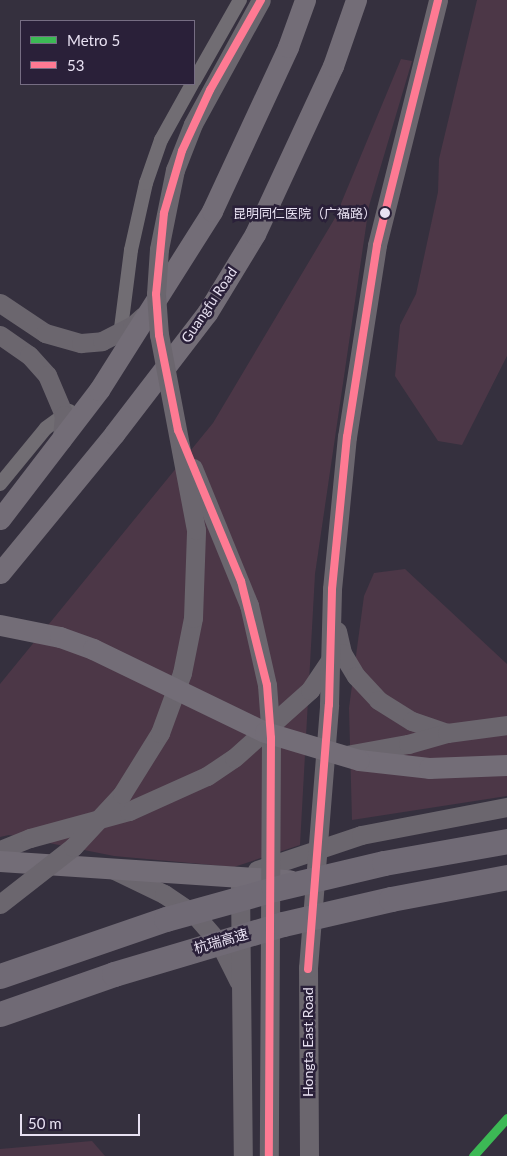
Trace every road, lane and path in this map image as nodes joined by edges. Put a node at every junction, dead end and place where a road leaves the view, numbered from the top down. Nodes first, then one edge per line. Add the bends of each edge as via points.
1 (240, 0) edge
2 (261, 0) edge
3 (304, 0) edge
4 (356, 0) edge
5 (438, 0) edge
6 (195, 79) edge
7 (191, 85) edge
8 (0, 303) edge
9 (156, 303) junction
10 (122, 332) junction
11 (0, 335) edge
12 (99, 390) junction
13 (64, 415) junction
14 (178, 430) junction
15 (62, 440) junction
16 (0, 484) edge
17 (0, 520) edge
18 (0, 573) edge
19 (332, 608) junction
20 (0, 625) edge
21 (330, 660) junction
22 (507, 725) edge
23 (447, 733) junction
24 (324, 761) junction
25 (507, 766) edge
26 (507, 807) edge
27 (507, 841) edge
28 (0, 850) edge
29 (318, 850) junction
30 (507, 851) edge
31 (0, 861) edge
32 (111, 869) junction
33 (240, 876) junction
34 (507, 878) edge
35 (315, 882) junction
36 (0, 904) edge
37 (0, 976) edge
38 (243, 999) junction
39 (0, 1014) edge
40 (244, 1156) edge
41 (269, 1156) edge
42 (309, 1156) edge

1 - 6 street
2 - 14 main road, bridge via 193,124 175,170 164,213 156,273 157,315
3 - 9 main road via 288,47 212,211
4 - 18 main road, Guangfu Road via 333,66 255,234 207,313 114,434
5 - 19 main road via 377,245 348,437
7 - 10 street via 161,140 146,183 131,250
8 - 10 main road via 45,333 62,340 102,341
9 - 10 main road
9 - 12 main road
10 - 12 street
11 - 13 main road via 29,355 48,375
12 - 13 street
12 - 15 main road
13 - 15 main road
13 - 16 street via 46,428
14 - 36 main road, bridge via 194,514 197,579 191,631 172,702 146,759 107,813 55,863
14 - 41 main road, bridge via 241,581 267,685 271,750
15 - 17 main road
19 - 21 main road, Hongta East Road
19 - 23 main road via 342,653 378,700 412,721
20 - 25 main road, bridge via 60,637 93,649 242,722 329,754 409,767
21 - 24 main road, Hongta East Road
21 - 28 main road via 310,690 234,758 207,776 129,811 30,838
22 - 23 main road
23 - 24 main road
24 - 29 main road, Hongta East Road
26 - 29 main road via 361,835
27 - 37 highway, bridge via 384,863 274,889 166,919
29 - 33 main road
29 - 35 main road, Hongta East Road
30 - 35 main road via 367,877
31 - 32 main road
32 - 33 main road
32 - 38 main road via 164,894 194,916 229,960
33 - 35 main road
33 - 38 main road
34 - 39 highway, 杭瑞高速, bridge via 382,901 246,934 114,974
35 - 42 main road, Hongta East Road via 308,968
38 - 40 main road

